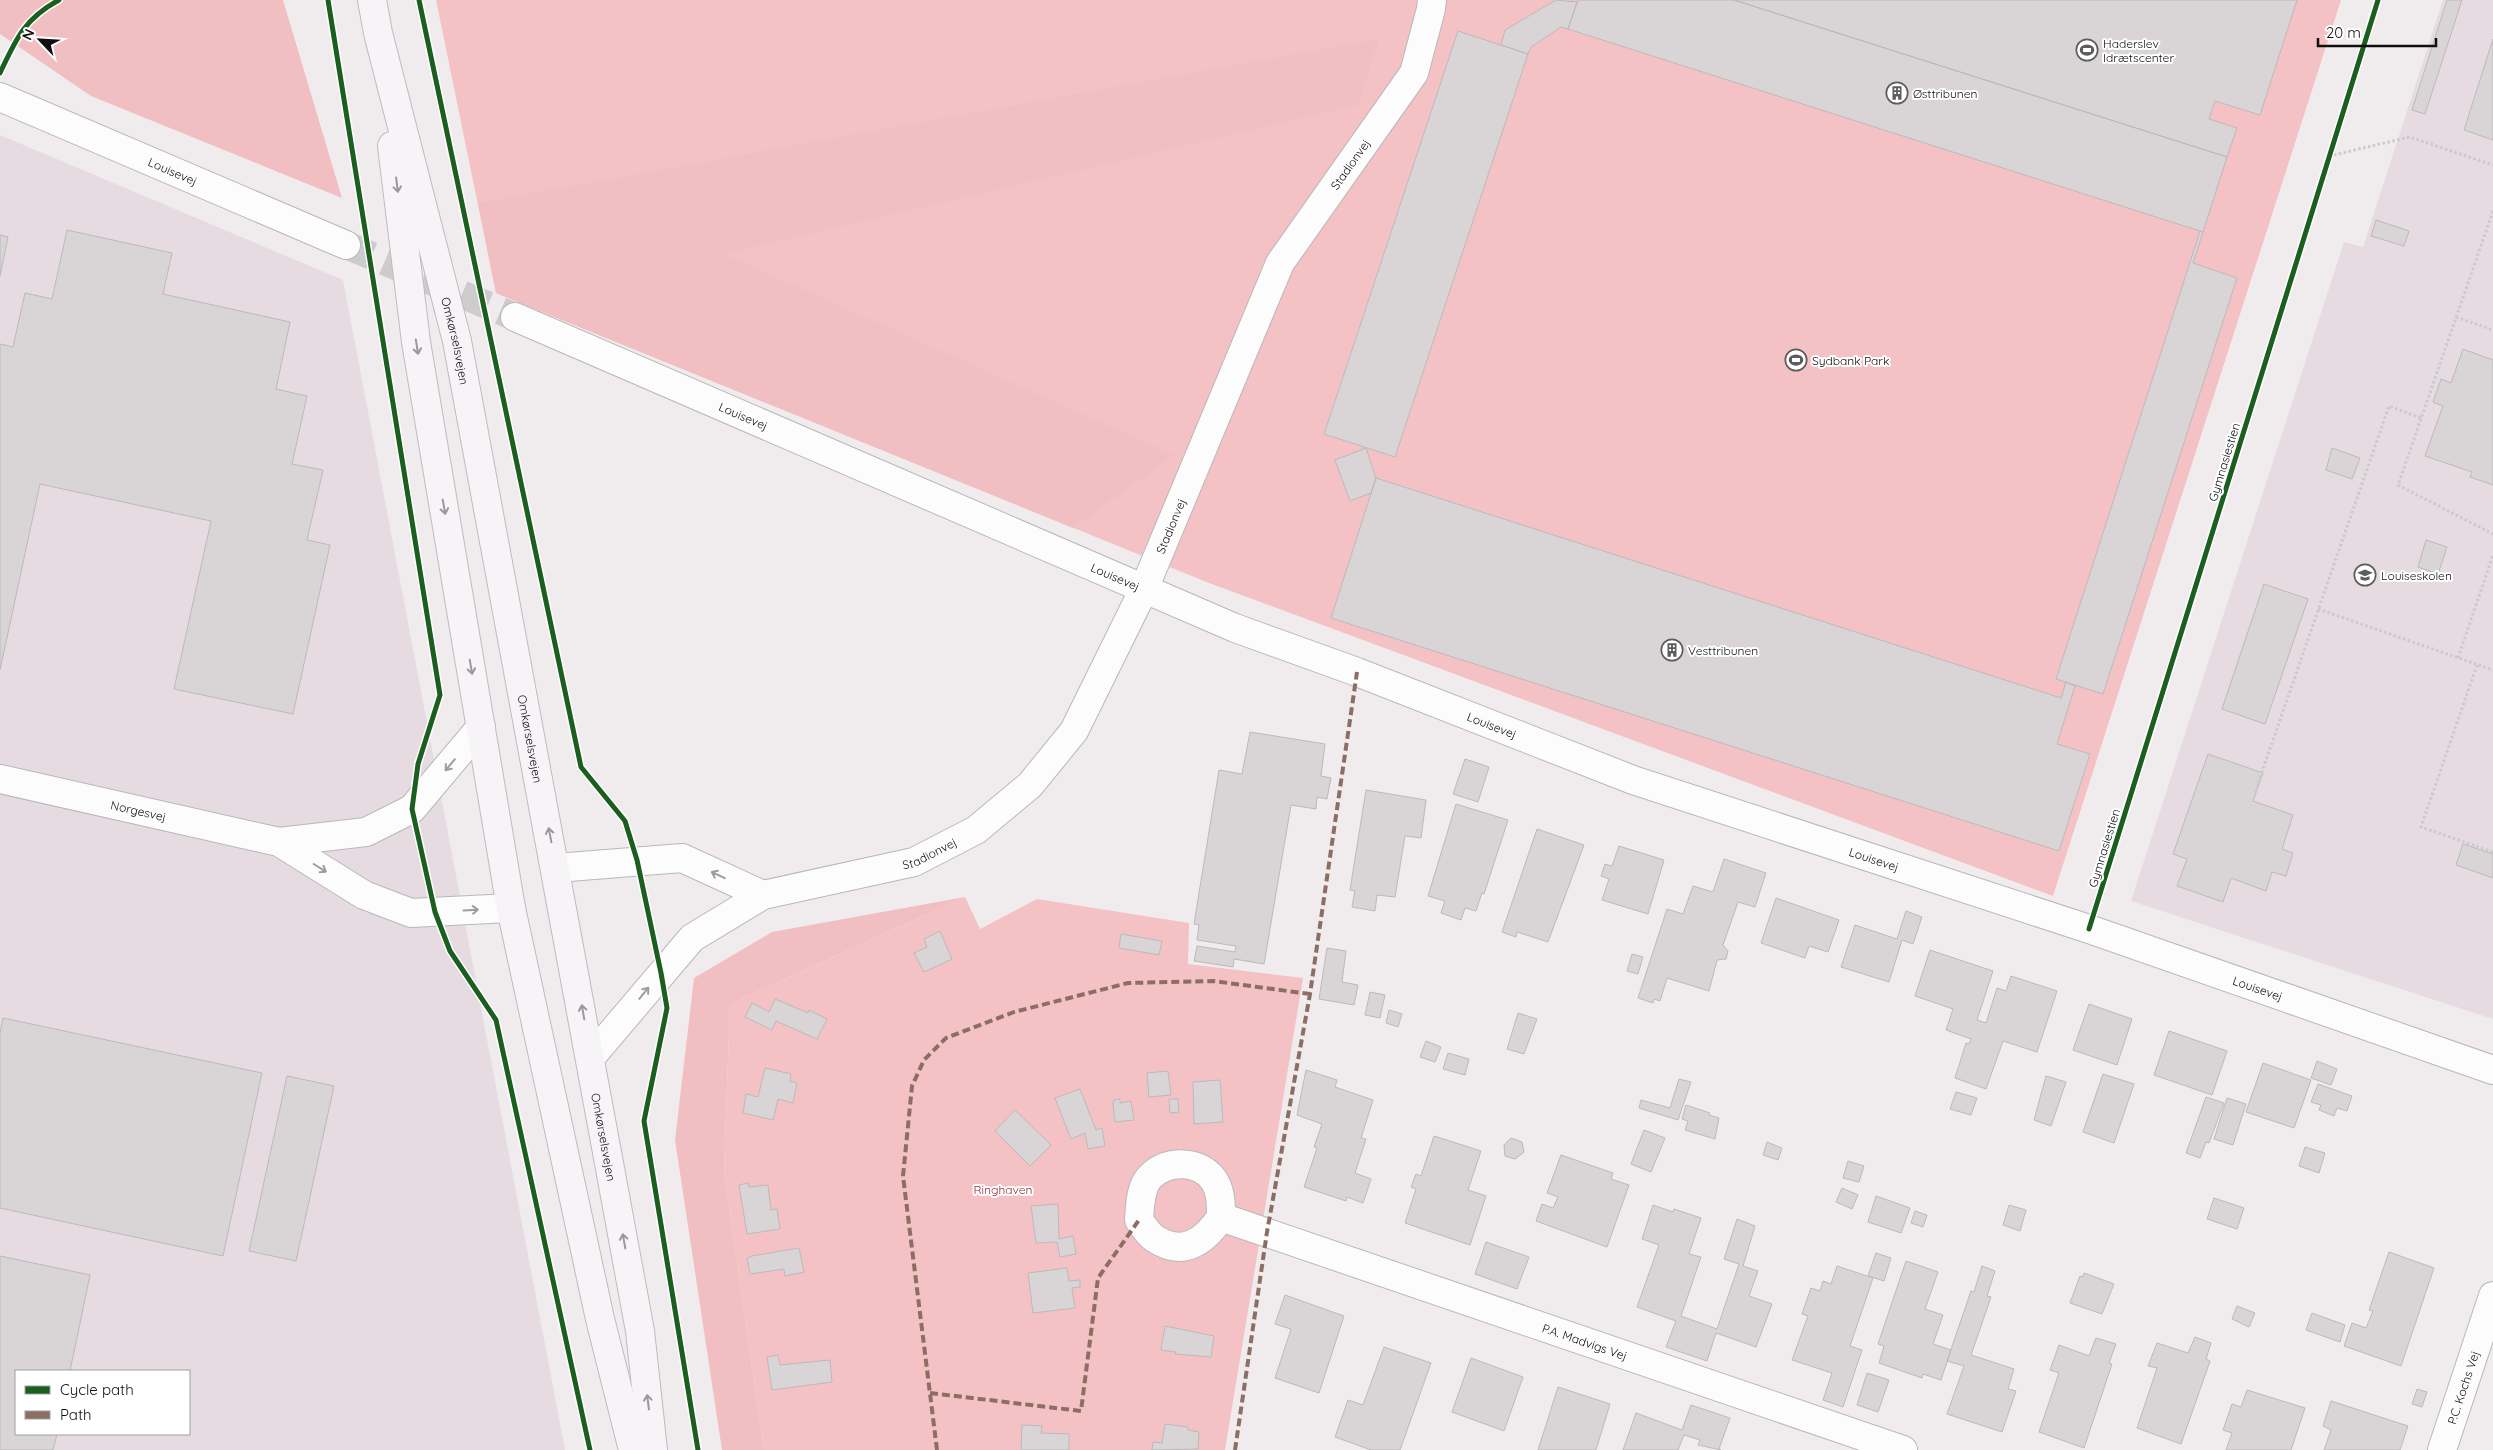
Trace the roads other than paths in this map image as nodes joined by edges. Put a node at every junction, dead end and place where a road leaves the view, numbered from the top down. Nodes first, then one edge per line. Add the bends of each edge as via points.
1 (372, 0) edge
2 (1432, 0) edge
3 (378, 33) junction
4 (0, 97) edge
5 (346, 245) tunnel mouth
6 (515, 317) tunnel mouth
7 (1144, 589) junction
8 (481, 727) junction
9 (0, 780) edge
10 (279, 842) junction
11 (556, 868) junction
12 (763, 895) junction
13 (511, 908) junction
14 (591, 1058) junction
15 (2493, 1070) edge
16 (1221, 1217) dead end
17 (2493, 1296) edge
18 (634, 1450) edge
19 (653, 1450) edge
20 (1903, 1450) edge
21 (2442, 1450) edge

1 - 3 main road, Omkørselsvejen
2 - 7 street, Stadionvej via 1414,73 1280,263
3 -> 8 main road, Omkørselsvejen via 416,342
11 -> 3 main road, Omkørselsvejen via 457,341
4 - 5 street, Louisevej
6 - 7 street, Louisevej
7 - 12 street, Stadionvej via 1074,731 1030,785 976,830 914,862
7 - 15 street, Louisevej via 1235,628 1633,780 2090,929
8 -> 10 street, Norgesvej via 412,810 366,832
8 - 13 main road, Omkørselsvejen
9 - 10 street, Norgesvej
10 -> 13 street, Norgesvej via 364,895 411,913
12 -> 11 street via 682,858
14 -> 11 main road, Omkørselsvejen
14 -> 12 street, Stadionvej via 692,938
13 - 18 main road, Omkørselsvejen via 600,1318
19 -> 14 main road, Omkørselsvejen via 640,1331
16 - 20 street, P.A. Madvigs Vej
17 - 21 street, P.C. Kochs Vej

